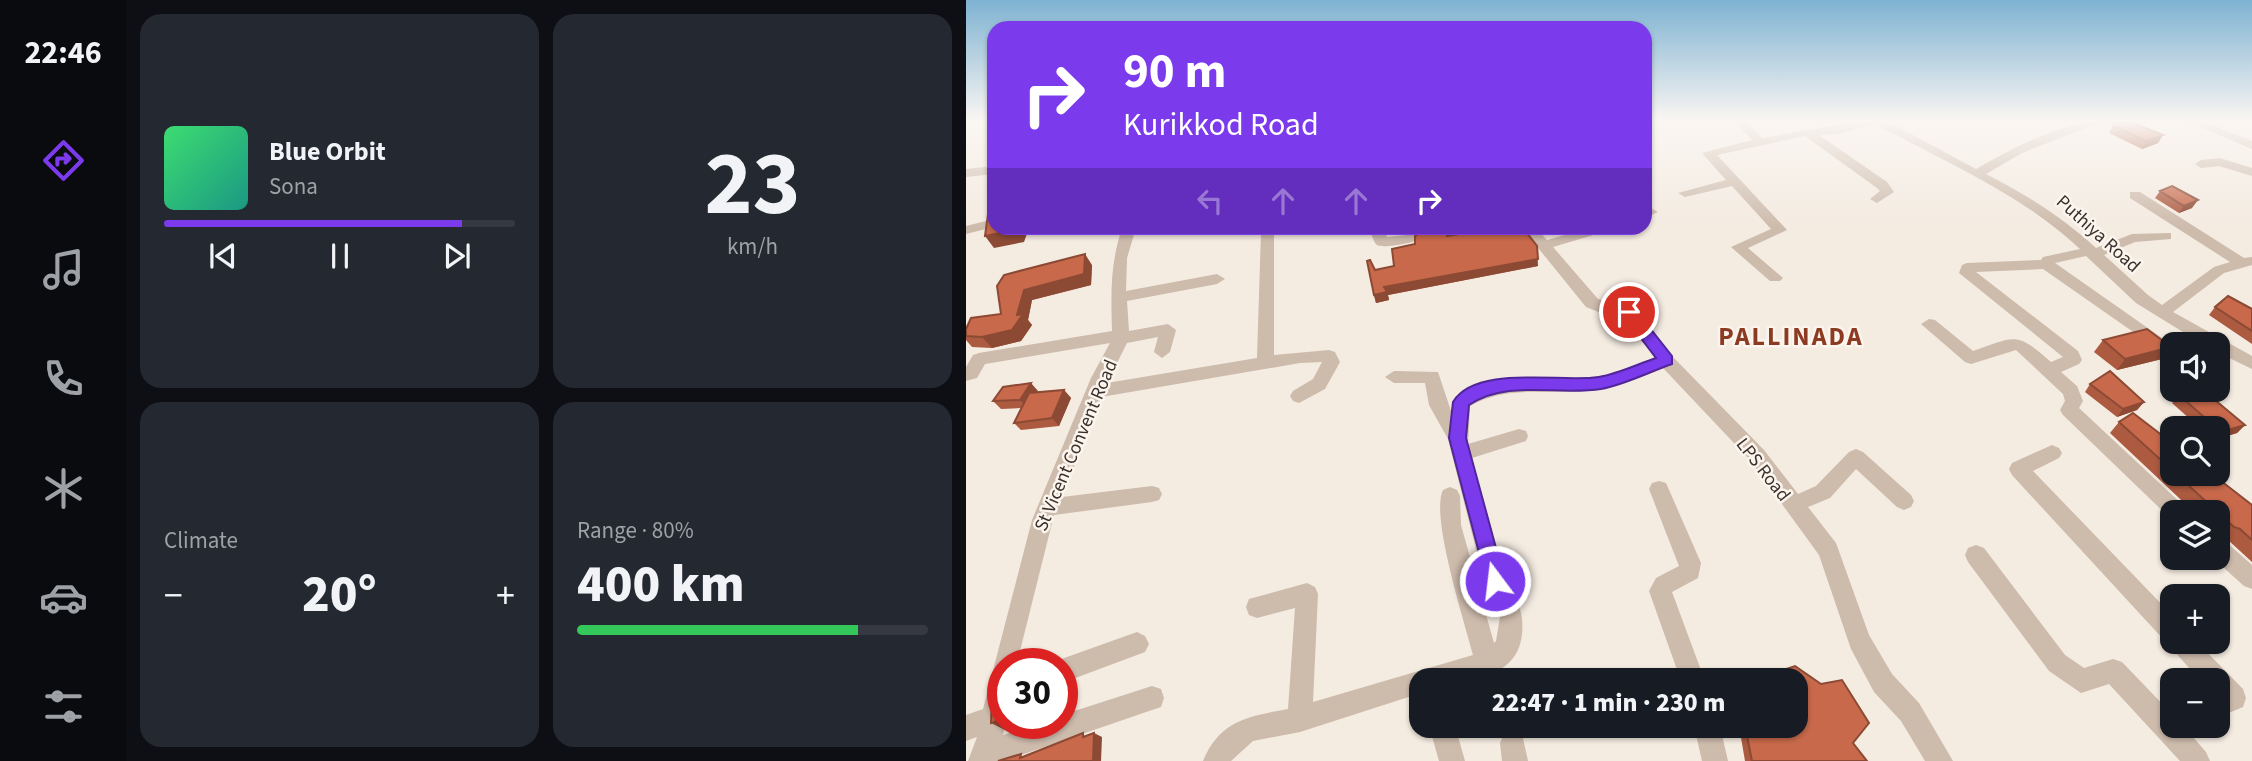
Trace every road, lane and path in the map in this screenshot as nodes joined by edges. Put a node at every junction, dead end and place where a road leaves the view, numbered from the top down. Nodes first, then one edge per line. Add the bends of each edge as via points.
1 (1711, 157) edge
2 (1842, 157) edge
3 (1943, 157) edge
4 (2007, 157) edge
5 (2201, 164) dead end
6 (987, 171) edge
7 (2252, 172) edge
8 (966, 173) edge
9 (1976, 174) junction
10 (1734, 182) junction
11 (1685, 193) dead end
12 (2135, 195) dead end
13 (1877, 199) dead end
14 (987, 225) edge
15 (966, 230) edge
16 (1127, 235) edge
17 (1265, 235) edge
18 (1380, 235) edge
19 (1535, 235) edge
20 (1578, 235) edge
21 (2166, 236) dead end
22 (1416, 238) edge
23 (1544, 245) junction
24 (2091, 253) junction
25 (2048, 260) dead end
26 (2247, 262) edge
27 (1775, 278) dead end
28 (1217, 279) dead end
29 (1119, 297) junction
30 (2163, 312) junction
31 (1929, 324) dead end
32 (2193, 332) edge
33 (1121, 336) junction
34 (2160, 345) edge
35 (1163, 352) dead end
36 (2230, 354) edge
37 (1666, 360) junction
38 (1265, 363) junction
39 (2252, 363) edge
40 (2049, 370) junction
41 (966, 375) edge
42 (1394, 377) dead end
43 (1094, 392) junction
44 (1299, 396) dead end
45 (1519, 436) dead end
46 (1460, 446) junction
47 (2052, 453) dead end
48 (1660, 489) dead end
49 (1152, 494) dead end
50 (1450, 496) dead end
51 (2164, 500) edge
52 (1904, 501) dead end
53 (1793, 505) junction
54 (1048, 507) junction
55 (1976, 555) dead end
56 (2230, 560) edge
57 (2252, 579) edge
58 (1257, 607) dead end
59 (2160, 619) edge
60 (1137, 644) dead end
61 (1009, 648) edge
62 (2192, 654) edge
63 (1487, 663) junction
64 (1078, 665) edge
65 (1469, 668) edge
66 (1688, 668) edge
67 (2206, 668) edge
68 (1409, 685) edge
69 (1152, 698) dead end
70 (2160, 716) edge
71 (1300, 719) junction
72 (987, 720) edge
73 (966, 728) edge
74 (1445, 738) edge
75 (1710, 738) edge
76 (2180, 738) edge
77 (988, 739) edge
78 (982, 758) edge
79 (1216, 761) edge
80 (1452, 761) edge
81 (1715, 761) edge
82 (1940, 761) edge
83 (2197, 761) edge

1 - 10 street
2 - 13 street via 1882,185 1887,192
3 - 9 street, Puthiya Road
4 - 9 street
5 - 7 street via 2213,161
6 - 8 street
9 - 24 street, Puthiya Road via 2033,204
10 - 11 street
10 - 27 street via 1780,230 1738,247
12 - 26 street
14 - 15 street
16 - 29 street, St Vicent Convent Road via 1120,258
17 - 38 street
18 - 22 street via 1382,242
19 - 23 street, LPS Road
20 - 23 street
21 - 24 street via 2120,241
23 - 37 street, LPS Road via 1592,303 1601,309 1629,312
24 - 25 street
24 - 30 street, Puthiya Road
26 - 30 street via 2219,270
28 - 29 street
29 - 33 street, St Vicent Convent Road
30 - 32 street, Puthiya Road
31 - 40 street via 1971,358 2015,343
33 - 35 street via 1168,330
33 - 41 street via 979,359
33 - 43 street, St Vicent Convent Road
34 - 40 street via 2046,264 1967,268 1967,273 2072,355 2073,360
36 - 39 street, Puthiya Road
37 - 46 street via 1600,383 1509,384 1480,389 1461,402
37 - 53 street, LPS Road via 1756,455
38 - 43 street
38 - 44 street via 1329,356 1331,362 1320,384
40 - 51 street via 2071,391 2074,401 2069,410
42 - 46 street via 1432,376 1438,405
43 - 54 street, St Vicent Convent Road
45 - 46 street
46 - 63 street via 1495,581 1511,617 1507,646
47 - 59 street via 2019,469
48 - 66 street via 1690,563 1690,571 1660,591
49 - 54 street
50 - 63 street via 1451,525
52 - 53 street via 1856,457 1823,492
53 - 82 street, LPS Road via 1828,550 1859,641 1883,683 1910,712
54 - 61 street, St Vicent Convent Road
55 - 70 street via 2057,663 2081,681 2113,671
56 - 57 street
58 - 71 street via 1307,594
60 - 64 street
62 - 67 street
63 - 65 street
68 - 71 street
69 - 78 street
71 - 79 street via 1247,729
72 - 73 street
74 - 80 street
75 - 81 street
76 - 83 street
77 - 78 street

